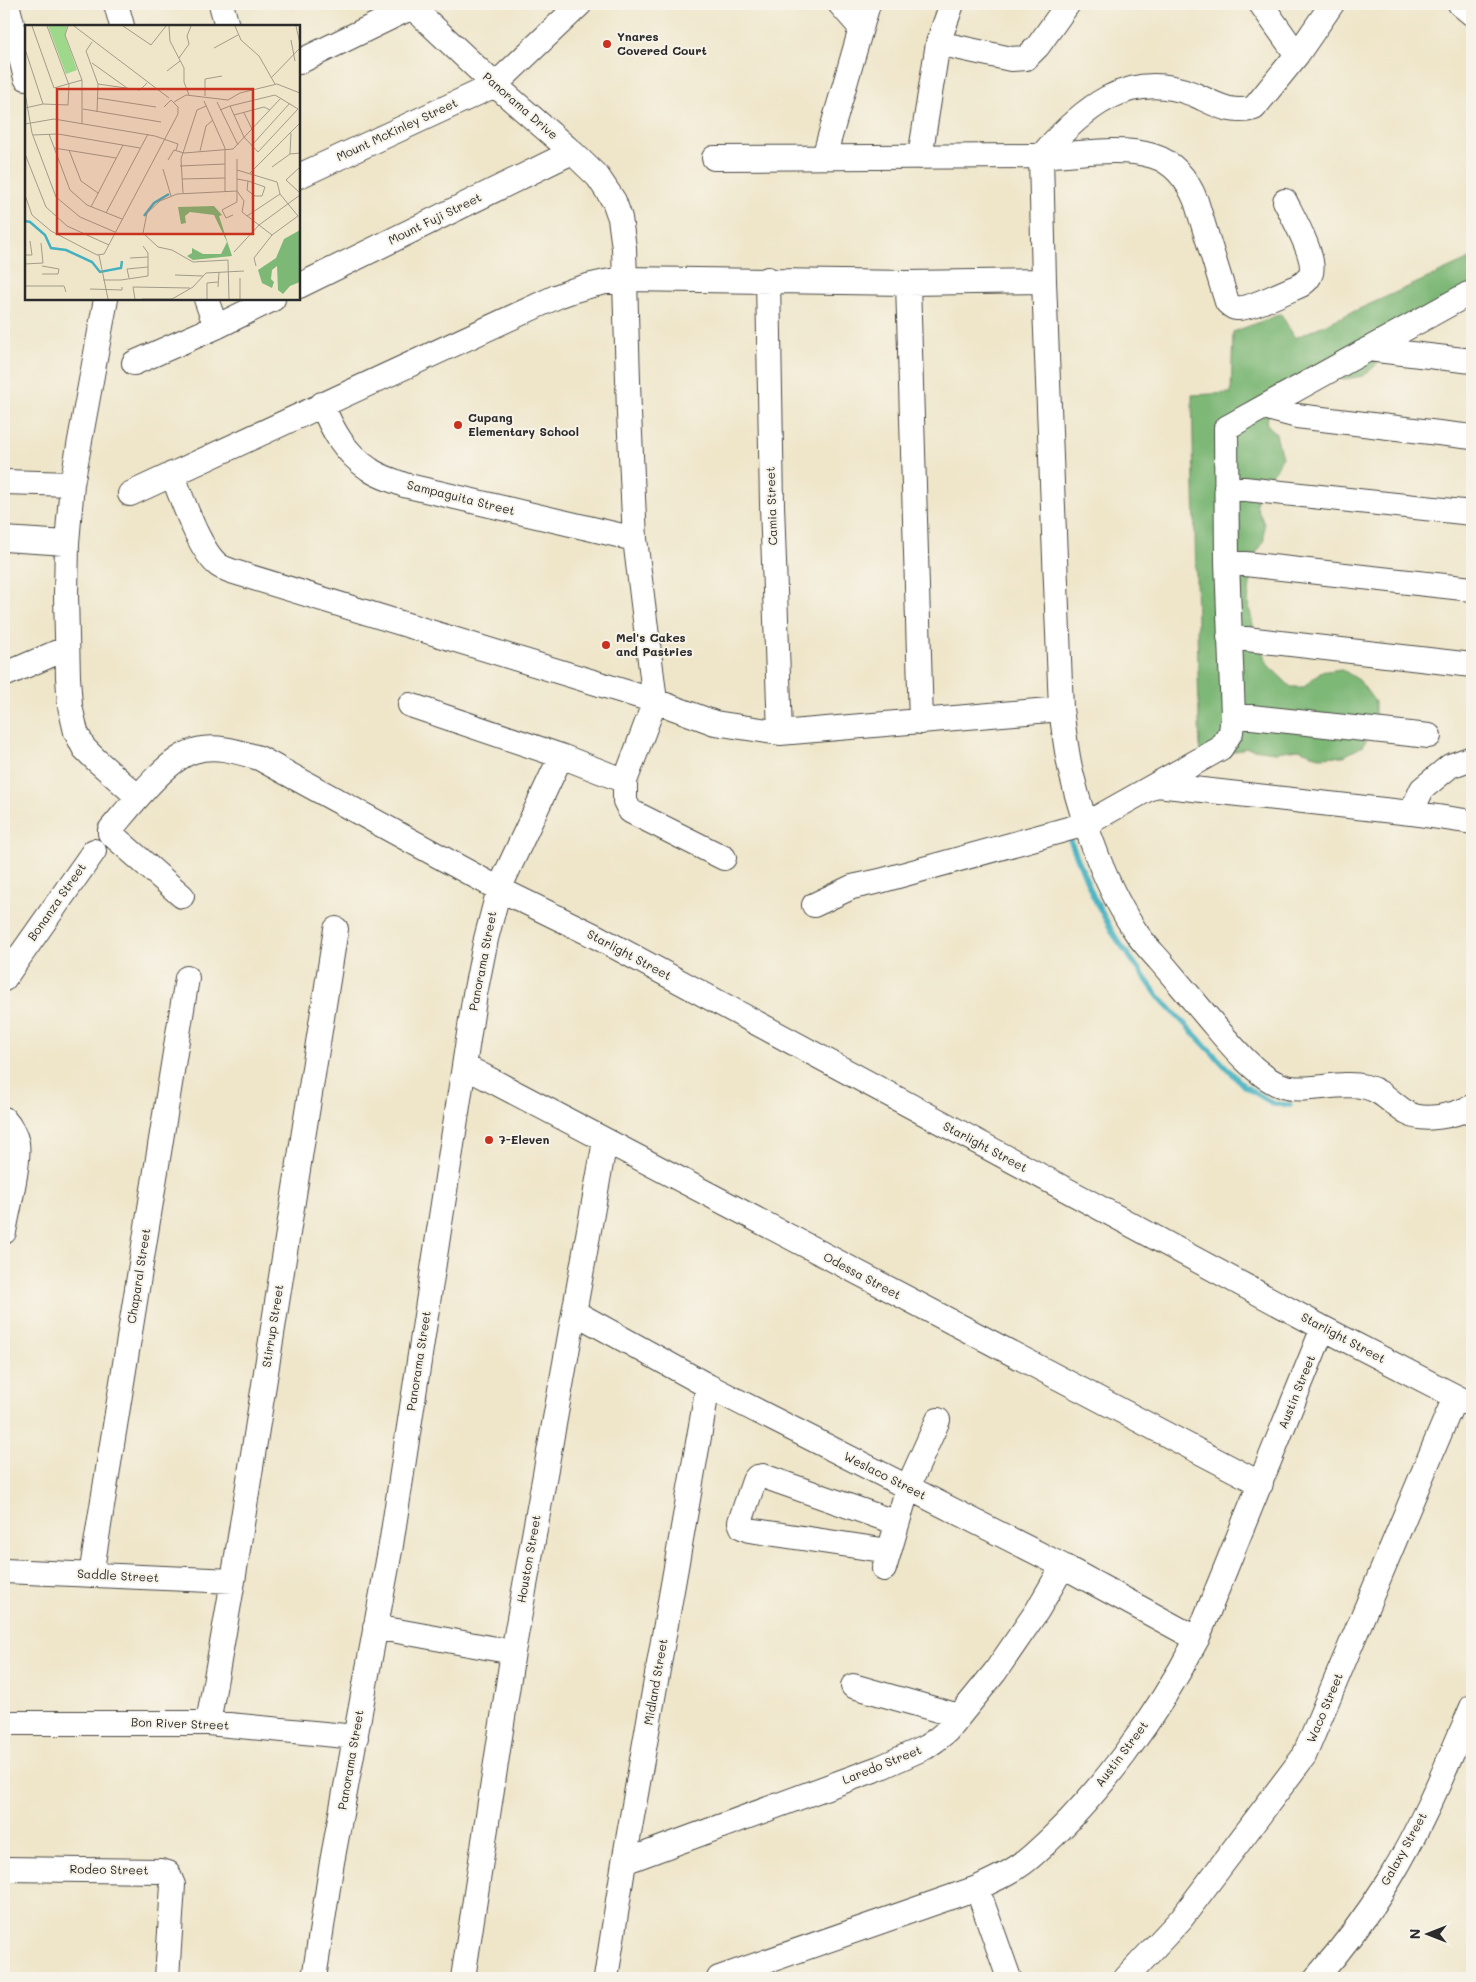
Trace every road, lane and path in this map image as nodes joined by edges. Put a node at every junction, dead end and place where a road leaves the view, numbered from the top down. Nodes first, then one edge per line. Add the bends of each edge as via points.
1 (7, 4) edge
2 (116, 4) edge
3 (222, 4) edge
4 (840, 4) edge
5 (868, 4) edge
6 (952, 4) edge
7 (1068, 4) edge
8 (1261, 4) edge
9 (1332, 4) edge
10 (1460, 4) edge
11 (410, 5) edge
12 (573, 6) edge
13 (1472, 14) edge
14 (122, 25) edge
15 (227, 25) edge
16 (861, 28) junction
17 (938, 43) junction
18 (1297, 55) junction
19 (300, 61) edge
20 (25, 74) edge
21 (495, 85) junction
22 (572, 152) junction
23 (1041, 156) junction
24 (824, 157) junction
25 (920, 157) junction
26 (714, 158) dead end
27 (300, 176) edge
28 (1285, 200) dead end
29 (625, 279) junction
30 (768, 279) junction
31 (1044, 281) junction
32 (908, 283) junction
33 (300, 286) edge
34 (1468, 294) dead end
35 (106, 300) edge
36 (206, 300) edge
37 (271, 300) edge
38 (216, 326) junction
39 (1368, 349) junction
40 (1472, 360) edge
41 (134, 363) dead end
42 (322, 404) junction
43 (1264, 406) junction
44 (1472, 437) edge
45 (172, 474) junction
46 (4, 482) edge
47 (72, 484) junction
48 (1226, 487) junction
49 (130, 494) dead end
50 (1472, 513) edge
51 (4, 539) edge
52 (635, 539) junction
53 (67, 543) junction
54 (1227, 562) junction
55 (1472, 589) edge
56 (1229, 638) junction
57 (68, 648) junction
58 (1472, 665) edge
59 (4, 675) edge
60 (655, 701) junction
61 (410, 706) dead end
62 (1061, 709) junction
63 (1233, 715) junction
64 (922, 722) junction
65 (780, 733) junction
66 (1429, 736) dead end
67 (1209, 755) junction
68 (561, 756) junction
69 (1472, 758) edge
70 (625, 781) junction
71 (1157, 785) junction
72 (1211, 790) junction
73 (138, 797) junction
74 (1411, 813) junction
75 (1472, 822) edge
76 (1086, 824) junction
77 (94, 851) dead end
78 (724, 858) dead end
79 (499, 890) junction
80 (182, 896) dead end
81 (814, 905) dead end
82 (336, 929) dead end
83 (4, 978) edge
84 (187, 978) dead end
85 (464, 1066) junction
86 (1472, 1107) edge
87 (4, 1119) edge
88 (605, 1141) junction
89 (4, 1232) edge
90 (574, 1312) junction
91 (1323, 1328) junction
92 (708, 1386) junction
93 (1464, 1401) edge
94 (938, 1420) dead end
95 (1261, 1484) junction
96 (908, 1487) junction
97 (897, 1523) junction
98 (1063, 1566) junction
99 (4, 1571) edge
100 (91, 1575) junction
101 (233, 1582) junction
102 (375, 1628) junction
103 (1197, 1639) junction
104 (512, 1652) junction
105 (853, 1686) dead end
106 (1472, 1707) edge
107 (959, 1716) junction
108 (208, 1722) junction
109 (4, 1723) edge
110 (356, 1737) junction
111 (624, 1862) junction
112 (4, 1869) edge
113 (977, 1888) junction
114 (167, 1978) edge
115 (314, 1978) edge
116 (463, 1978) edge
117 (606, 1978) edge
118 (719, 1978) edge
119 (1009, 1978) edge
120 (1126, 1978) edge
121 (1316, 1978) edge

1 - 20 street
2 - 14 street
3 - 15 street
4 - 16 street
5 - 16 street
6 - 17 street
7 - 17 street via 1026,58 1011,60
8 - 18 street
9 - 18 street
10 - 13 street
11 - 19 street
11 - 21 street, Panorama Drive
12 - 21 street, Mount McKinley Street
16 - 24 street
17 - 25 street
18 - 23 street via 1254,108 1233,111 1165,86 1141,86 1105,99 1084,112
21 - 22 street, Panorama Drive
21 - 27 street, Mount McKinley Street
22 - 29 street, Panorama Drive via 605,185 614,201 620,218
22 - 33 street, Mount Fuji Street
23 - 25 street
23 - 28 street via 1122,152 1155,157 1170,164 1190,186 1227,302 1236,308 1301,285 1312,272 1307,249
23 - 31 street
24 - 25 street
24 - 26 street
29 - 30 street
29 - 42 street via 583,286 558,296
29 - 52 street, Panorama Drive
30 - 32 street
30 - 65 street, Camia Street
31 - 32 street
31 - 62 street
32 - 64 street
34 - 39 street
35 - 47 street
36 - 38 street
37 - 38 street
38 - 41 street
39 - 40 street
39 - 43 street
42 - 45 street
42 - 52 street, Sampaguita Street via 331,428 343,446 369,470 381,476 404,485
43 - 44 street via 1297,416
43 - 48 street via 1226,428
45 - 49 street
45 - 60 street via 208,554 218,565
46 - 47 street
47 - 53 street
48 - 50 street
48 - 54 street
51 - 53 street
52 - 60 street, Panorama Drive
53 - 57 street
54 - 55 street
54 - 56 street
56 - 58 street
56 - 63 street
57 - 59 street
57 - 73 street via 70,706 76,732 84,748
60 - 65 street via 715,723
60 - 70 street
61 - 68 street
62 - 64 street
62 - 76 street via 1071,771
63 - 66 street
63 - 67 street via 1231,732 1221,748
64 - 65 street
67 - 71 street
67 - 72 street
68 - 70 street
68 - 79 street, Panorama Street
69 - 74 street via 1450,766 1422,789
70 - 78 street via 625,801 630,811
71 - 72 street
71 - 76 street
72 - 74 street
73 - 79 street, Starlight Street via 184,755 208,749 241,753 259,758
73 - 80 street, Starlight Street via 110,833
74 - 75 street
76 - 81 street via 852,887
76 - 86 street via 1107,880 1138,936 1262,1076 1281,1086 1307,1088 1336,1084 1371,1088 1417,1117 1429,1118
77 - 83 street, Bonanza Street
79 - 85 street, Panorama Street via 486,939
79 - 91 street, Starlight Street via 596,937
82 - 101 street, Stirrup Street
84 - 100 street, Chaparal Street
85 - 88 street, Odessa Street
85 - 102 street, Panorama Street via 391,1545
87 - 89 street via 17,1144 17,1158
88 - 90 street, Houston Street
88 - 95 street, Odessa Street
90 - 92 street, Weslaco Street
90 - 104 street, Houston Street
91 - 93 street, Starlight Street
91 - 95 street, Austin Street
92 - 96 street, Weslaco Street
92 - 111 street, Midland Street
93 - 120 street, Waco Street via 1304,1756 1181,1920
94 - 96 street
95 - 103 street, Austin Street
96 - 97 street
96 - 98 street, Weslaco Street
97 - 97 street via 763,1476 756,1476 740,1522 749,1530 886,1560
98 - 103 street, Weslaco Street
98 - 107 street, Laredo Street via 1022,1634
99 - 100 street, Saddle Street
100 - 101 street, Saddle Street
101 - 108 street, Stirrup Street
102 - 104 street
102 - 110 street, Panorama Street
103 - 113 street, Austin Street via 1176,1679 1147,1722 1083,1804 1032,1856
104 - 116 street, Houston Street
105 - 107 street
106 - 121 street, Galaxy Street via 1430,1802 1389,1880
107 - 111 street, Laredo Street via 947,1731 926,1747
108 - 109 street, Bon River Street
108 - 110 street, Bon River Street
110 - 115 street, Panorama Street
111 - 117 street, Midland Street
112 - 114 street, Rodeo Street via 161,1871 168,1874 173,1885
113 - 118 street, Austin Street
113 - 119 street

